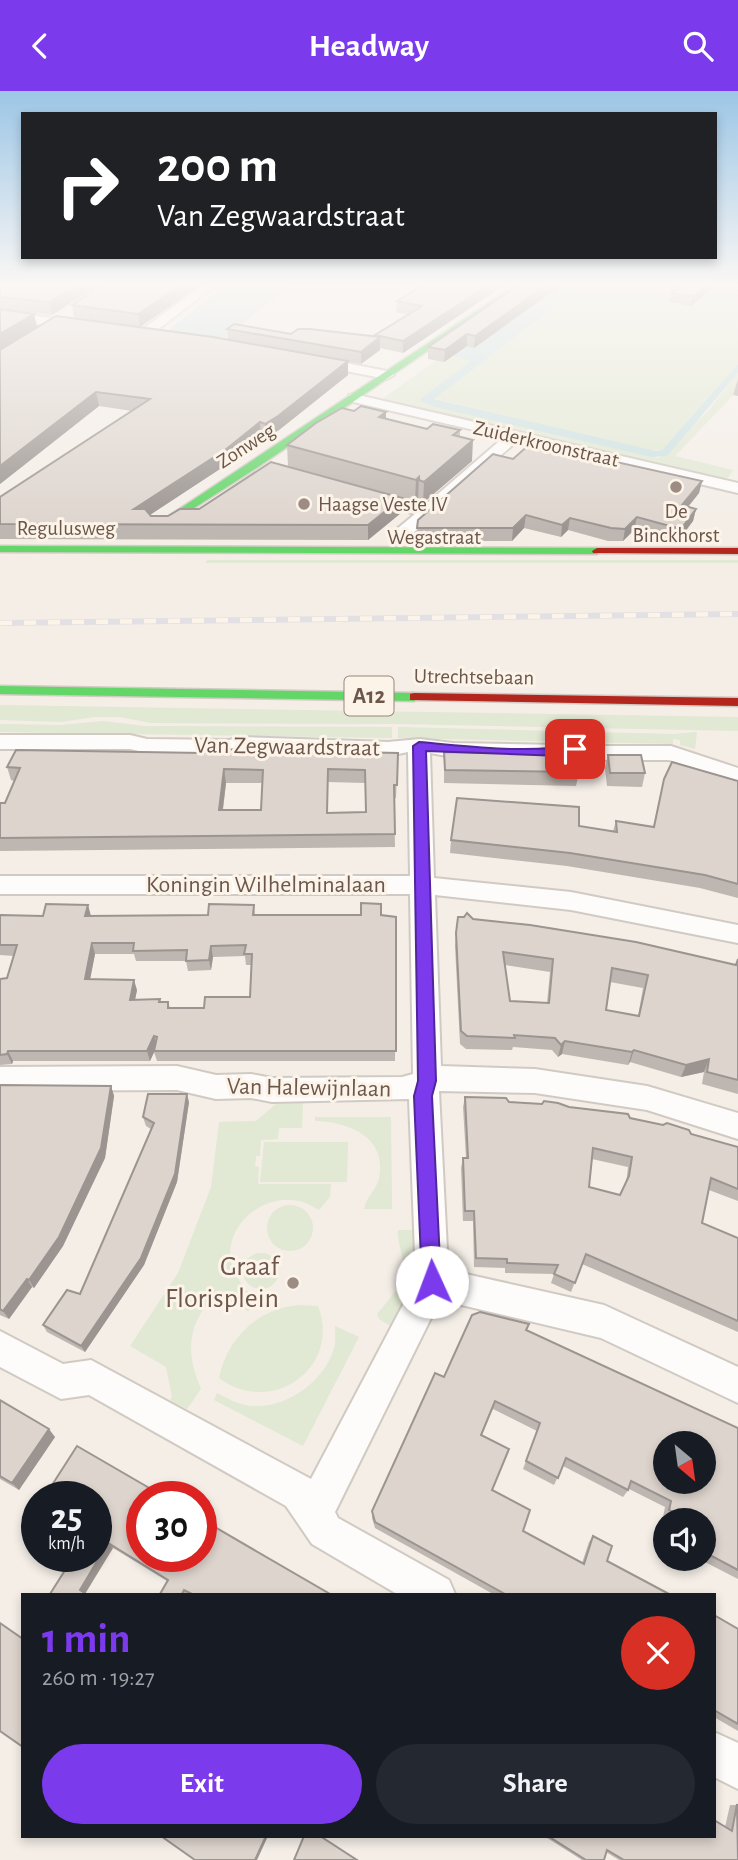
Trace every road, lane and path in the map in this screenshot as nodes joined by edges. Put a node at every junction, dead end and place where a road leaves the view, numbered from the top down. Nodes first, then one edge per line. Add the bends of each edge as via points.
1 (331, 365) edge
2 (402, 365) edge
3 (387, 375) junction
4 (354, 398) junction
5 (514, 436) junction
6 (255, 465) junction
7 (281, 473) edge
8 (738, 488) edge
9 (357, 493) edge
10 (427, 512) junction
11 (162, 524) edge
12 (398, 537) dead end
13 (0, 549) edge
14 (133, 550) junction
15 (738, 551) edge
16 (0, 557) edge
17 (738, 558) edge
18 (0, 690) edge
19 (738, 702) edge
20 (0, 743) edge
21 (419, 746) junction
22 (738, 775) edge
23 (0, 885) edge
24 (423, 885) junction
25 (738, 934) edge
26 (0, 1079) edge
27 (427, 1081) junction
28 (738, 1126) edge
29 (432, 1282) junction
30 (0, 1347) edge
31 (738, 1385) edge
32 (319, 1523) junction
33 (433, 1593) edge
34 (716, 1754) edge
35 (738, 1767) edge

1 - 3 street
2 - 3 main road, Zonweg
3 - 4 main road, Zonweg
4 - 5 street, Zuiderkroonstraat
4 - 6 main road, Zonweg
5 - 8 street, Zuiderkroonstraat
5 - 10 street
6 - 7 street
6 - 11 main road, Zonweg
9 - 10 street
10 - 12 street
13 - 14 main road, Regulusweg
14 - 15 main road, Wegastraat
14 - 16 main road, Regulusweg
14 - 17 main road, Wegastraat
18 - 19 main road, Utrechtsebaan / A12
20 - 21 street, Van Zegwaardstraat
21 - 22 street, Van Zegwaardstraat via 671,753
21 - 24 street
23 - 24 street, Koningin Wilhelminalaan
24 - 25 street, Koningin Wilhelminalaan via 572,901
24 - 27 street
26 - 27 street, Van Halewijnlaan via 177,1077 216,1087 272,1090 402,1089
27 - 28 street, Van Halewijnlaan via 445,1077 580,1086 647,1098
27 - 29 street via 423,1096
29 - 31 street via 604,1322
29 - 32 street
30 - 32 street via 61,1382 91,1377 299,1493
32 - 33 street
34 - 35 street

